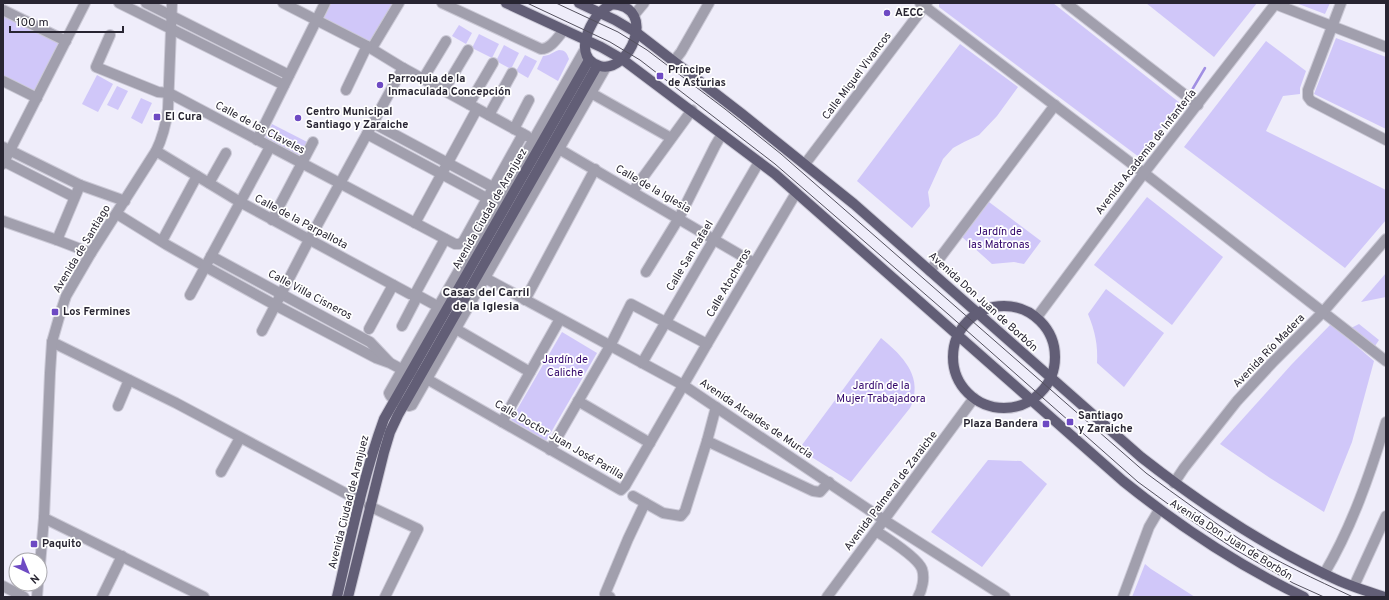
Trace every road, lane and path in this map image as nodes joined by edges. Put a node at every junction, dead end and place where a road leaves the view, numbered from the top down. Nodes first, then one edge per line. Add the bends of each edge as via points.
1 (85, 3) edge
2 (120, 3) edge
3 (146, 3) edge
4 (172, 3) edge
5 (283, 3) edge
6 (325, 3) edge
7 (400, 3) edge
8 (442, 3) edge
9 (506, 3) edge
10 (578, 3) edge
11 (636, 3) edge
12 (644, 3) edge
13 (709, 3) edge
14 (1066, 3) edge
15 (1341, 3) edge
16 (617, 4) edge
17 (924, 4) edge
18 (1276, 4) edge
19 (3, 10) edge
20 (600, 13) junction
21 (634, 15) junction
22 (172, 16) junction
23 (316, 20) junction
24 (1333, 25) junction
25 (172, 29) junction
26 (564, 30) junction
27 (637, 33) junction
28 (110, 35) dead end
29 (66, 41) junction
30 (446, 41) dead end
31 (585, 46) junction
32 (369, 47) junction
33 (1386, 47) edge
34 (468, 50) dead end
35 (622, 59) junction
36 (674, 61) junction
37 (493, 63) dead end
38 (598, 64) junction
39 (403, 68) junction
40 (512, 73) dead end
41 (289, 75) junction
42 (423, 79) junction
43 (3, 81) edge
44 (284, 86) junction
45 (346, 90) dead end
46 (444, 90) junction
47 (169, 93) junction
48 (591, 93) junction
49 (37, 98) junction
50 (529, 100) dead end
51 (1055, 105) junction
52 (1198, 105) junction
53 (473, 106) junction
54 (692, 110) junction
55 (489, 115) junction
56 (373, 123) junction
57 (518, 131) junction
58 (367, 134) junction
59 (722, 134) junction
60 (671, 138) junction
61 (257, 140) junction
62 (534, 140) junction
63 (1386, 140) edge
64 (313, 142) dead end
65 (270, 147) junction
66 (559, 148) junction
67 (6, 149) edge
68 (156, 151) junction
69 (226, 153) dead end
70 (3, 162) edge
71 (759, 162) junction
72 (448, 163) junction
73 (302, 164) junction
74 (805, 164) junction
75 (595, 169) junction
76 (1144, 173) junction
77 (442, 174) junction
78 (197, 176) junction
79 (209, 183) junction
80 (340, 183) junction
81 (80, 185) junction
82 (493, 188) junction
83 (506, 189) junction
84 (633, 191) junction
85 (796, 193) junction
86 (74, 197) junction
87 (487, 198) junction
88 (125, 201) junction
89 (240, 202) junction
90 (496, 208) junction
91 (117, 214) junction
92 (679, 218) junction
93 (272, 220) junction
94 (3, 221) edge
95 (415, 223) junction
96 (445, 238) junction
97 (715, 238) junction
98 (1386, 239) edge
99 (57, 240) junction
100 (309, 240) junction
101 (162, 241) junction
102 (91, 253) junction
103 (211, 256) junction
104 (754, 263) junction
105 (206, 267) junction
106 (930, 271) junction
107 (646, 272) dead end
108 (485, 278) junction
109 (393, 285) junction
110 (281, 293) junction
111 (415, 294) junction
112 (190, 295) dead end
113 (525, 300) junction
114 (275, 305) junction
115 (439, 307) junction
116 (1323, 312) junction
117 (978, 313) junction
118 (1037, 318) junction
119 (560, 319) junction
120 (666, 321) junction
121 (402, 326) dead end
122 (369, 329) dead end
123 (456, 329) junction
124 (262, 331) dead end
125 (957, 336) junction
126 (52, 342) junction
127 (707, 344) junction
128 (610, 346) junction
129 (1386, 361) edge
130 (390, 363) junction
131 (642, 363) junction
132 (406, 371) junction
133 (530, 372) junction
134 (423, 378) junction
135 (1050, 378) junction
136 (129, 380) junction
137 (683, 385) junction
138 (974, 398) junction
139 (394, 399) junction
140 (1031, 400) junction
141 (578, 401) junction
142 (404, 404) junction
143 (118, 406) dead end
144 (716, 407) junction
145 (502, 422) junction
146 (1386, 422) edge
147 (240, 438) junction
148 (707, 441) junction
149 (650, 443) junction
150 (550, 450) junction
151 (221, 472) dead end
152 (829, 482) junction
153 (1174, 483) junction
154 (633, 496) dead end
155 (360, 502) junction
156 (645, 503) junction
157 (370, 506) junction
158 (1159, 510) junction
159 (1386, 516) edge
160 (44, 518) junction
161 (884, 520) junction
162 (876, 531) junction
163 (41, 552) edge
164 (122, 556) junction
165 (1324, 574) junction
166 (3, 586) edge
167 (1354, 586) junction
168 (24, 597) edge
169 (102, 597) edge
170 (204, 597) edge
171 (337, 597) edge
172 (348, 597) edge
173 (385, 597) edge
174 (610, 597) edge
175 (827, 597) edge
176 (918, 597) edge
177 (1005, 597) edge
178 (1123, 597) edge
179 (1304, 597) edge
180 (1384, 597) edge

1 - 29 street
2 - 25 street
3 - 22 street
4 - 22 street, Avenida de Santiago
5 - 23 street
6 - 23 street
7 - 32 street
8 - 26 street via 542,49 549,46
9 - 26 main road, Avenida Don Juan de Borbón
10 - 20 main road, Avenida Don Juan de Borbón
11 - 21 main road
12 - 21 street
13 - 36 street via 682,52
14 - 52 street
15 - 24 street
16 - 20 main road via 605,8
16 - 21 main road via 626,7
17 - 51 street
17 - 74 street, Calle Miguel Vivancos
18 - 24 street
18 - 52 street, Avenida Academia de Infantería
19 - 29 street
20 - 27 main road, Avenida Don Juan de Borbón
20 - 31 main road via 590,28
21 - 27 main road
22 - 25 street, Avenida de Santiago
22 - 41 street
23 - 32 street
23 - 41 street
24 - 33 street
24 - 63 street via 1308,96 1311,101
25 - 44 street
25 - 47 street, Avenida de Santiago
26 - 31 main road, Avenida Don Juan de Borbón
27 - 35 main road
27 - 36 main road, Avenida Don Juan de Borbón
28 - 47 street, Calle de los Claveles via 96,67 158,92
29 - 49 street
30 - 42 street
31 - 35 main road, Avenida Don Juan de Borbón
31 - 38 main road
31 - 62 street
32 - 39 street
32 - 45 street
34 - 46 street
35 - 38 main road via 618,62
35 - 54 main road, Avenida Don Juan de Borbón
36 - 74 main road, Avenida Don Juan de Borbón
37 - 53 street
38 - 48 street
38 - 132 main road, Avenida Ciudad de Aranjuez
38 - 134 main road, Avenida Ciudad de Aranjuez
39 - 42 street
39 - 56 street
40 - 55 street
41 - 44 street
42 - 46 street
43 - 49 street
44 - 61 street
46 - 53 street
47 - 61 street, Calle de los Claveles
47 - 68 street, Avenida de Santiago via 166,124
48 - 60 street
48 - 66 street
49 - 67 street
50 - 57 street, Calle de los Claveles
51 - 76 street
51 - 106 street
52 - 76 street, Avenida Academia de Infantería
53 - 55 street
53 - 72 street
54 - 59 main road, Avenida Don Juan de Borbón
54 - 60 street
55 - 57 street
56 - 58 street
56 - 72 street
57 - 62 street
57 - 82 street, Calle de los Claveles
58 - 77 street
58 - 80 street
59 - 71 main road, Avenida Don Juan de Borbón
59 - 92 street
60 - 84 street
61 - 65 street, Calle de los Claveles
62 - 83 street
64 - 73 street
65 - 73 street, Calle de los Claveles
65 - 89 street
66 - 75 street, Calle de la Iglesia
66 - 108 street
67 - 70 street
67 - 81 street
68 - 78 street, Calle de la Parpallota
68 - 88 street, Avenida de Santiago
69 - 79 street
70 - 86 street
71 - 85 main road, Avenida Don Juan de Borbón
71 - 97 street, Calle San Rafael
72 - 77 street
72 - 82 street
73 - 80 street, Calle de los Claveles
73 - 93 street
74 - 106 main road, Avenida Don Juan de Borbón
75 - 84 street, Calle de la Iglesia
75 - 113 street
76 - 116 street
76 - 118 street, Avenida Academia de Infantería
77 - 87 street
77 - 95 street
78 - 79 street, Calle de la Parpallota
78 - 101 street
79 - 89 street, Calle de la Parpallota
80 - 95 street, Calle de los Claveles
80 - 100 street
81 - 86 street
81 - 88 street
82 - 83 street
82 - 87 street, Calle de los Claveles
83 - 90 street
84 - 92 street, Calle de la Iglesia
85 - 104 street, Calle Atocheros
85 - 125 main road, Avenida Don Juan de Borbón
86 - 99 street
87 - 90 street
87 - 96 street, Calle de los Claveles via 463,242 455,244
88 - 91 street, Avenida de Santiago
89 - 93 street, Calle de la Parpallota
89 - 103 street
90 - 115 street
91 - 101 street, Calle Villa Cisneros
91 - 102 street, Avenida de Santiago
92 - 97 street, Calle de la Iglesia
92 - 107 street
93 - 100 street, Calle de la Parpallota
94 - 99 street
95 - 96 street, Calle de los Claveles
96 - 111 street
97 - 104 street, Calle de la Iglesia
97 - 120 street, Calle San Rafael
98 - 116 street, Avenida Río Madera
99 - 102 street
100 - 109 street, Calle de la Parpallota
100 - 110 street
101 - 105 street, Calle Villa Cisneros
102 - 126 street, Avenida de Santiago via 66,296
103 - 105 street
103 - 110 street, Calle Villa Cisneros
104 - 127 street, Calle Atocheros
105 - 112 street
105 - 114 street, Calle Villa Cisneros
106 - 117 main road, Avenida Don Juan de Borbón
108 - 113 street, Avenida Alcaldes de Murcia
108 - 123 street
109 - 111 street, Calle de la Parpallota
109 - 122 street
110 - 114 street
110 - 130 street, Calle Villa Cisneros via 370,342
111 - 115 street, Calle de la Parpallota
111 - 121 street via 415,301
113 - 119 street, Avenida Alcaldes de Murcia
114 - 124 street
114 - 130 street, Calle Villa Cisneros
115 - 132 street
116 - 129 street
116 - 153 street, Avenida Río Madera via 1237,401
117 - 118 main road via 1001,306 1020,308
117 - 125 main road via 966,323
117 - 135 main road, Avenida Don Juan de Borbón
118 - 135 main road via 1048,330 1054,345 1055,362
119 - 128 street, Avenida Alcaldes de Murcia
119 - 133 street
120 - 127 street
120 - 128 street via 631,304
120 - 131 street, Calle San Rafael
123 - 133 street
123 - 134 street
125 - 138 main road via 953,353 954,370 962,386
125 - 140 main road, Avenida Don Juan de Borbón
126 - 136 street
126 - 160 street, Avenida de Santiago
127 - 137 street, Calle Atocheros
128 - 131 street, Avenida Alcaldes de Murcia
128 - 141 street
130 - 132 street, Calle Villa Cisneros
131 - 137 street, Avenida Alcaldes de Murcia
132 - 134 street, Calle Villa Cisneros
132 - 139 main road, Avenida Ciudad de Aranjuez
133 - 145 street
134 - 142 main road, Avenida Ciudad de Aranjuez
134 - 145 street, Calle Doctor Juan José Parilla
135 - 140 main road
135 - 153 main road, Avenida Don Juan de Borbón
136 - 143 street
136 - 147 street
137 - 144 street, Avenida Alcaldes de Murcia
137 - 149 street, Calle Doctor Juan José Parilla
138 - 140 main road via 1002,408 1018,406
138 - 161 street, Avenida Palmeral de Zaraiche
139 - 142 street
139 - 155 main road, Avenida Ciudad de Aranjuez via 376,441
140 - 158 main road, Avenida Don Juan de Borbón
141 - 149 street
141 - 150 street
142 - 157 main road, Avenida Ciudad de Aranjuez via 390,432
144 - 148 street
144 - 152 street, Avenida Alcaldes de Murcia
145 - 150 street, Calle Doctor Juan José Parilla
146 - 165 street via 1370,474
147 - 151 street
147 - 155 street
148 - 152 street via 813,491 820,492
148 - 156 street via 681,516 662,513
149 - 150 street, Calle Doctor Juan José Parilla via 626,486 621,490
152 - 161 street, Avenida Alcaldes de Murcia
153 - 165 main road, Avenida Don Juan de Borbón via 1228,520
154 - 156 street
155 - 171 main road, Avenida Ciudad de Aranjuez
156 - 174 street via 605,594
157 - 172 main road, Avenida Ciudad de Aranjuez
157 - 173 street via 418,529
158 - 178 street
158 - 179 main road, Avenida Don Juan de Borbón via 1248,567
159 - 167 street
160 - 163 street, Avenida de Santiago
160 - 164 street
161 - 162 street, Avenida Palmeral de Zaraiche
161 - 177 street, Avenida Alcaldes de Murcia
162 - 175 street, Avenida Palmeral de Zaraiche
162 - 176 street via 915,560 922,569 922,588
164 - 169 street
164 - 170 street
165 - 167 main road, Avenida Don Juan de Borbón
166 - 168 street
167 - 180 main road, Avenida Don Juan de Borbón

